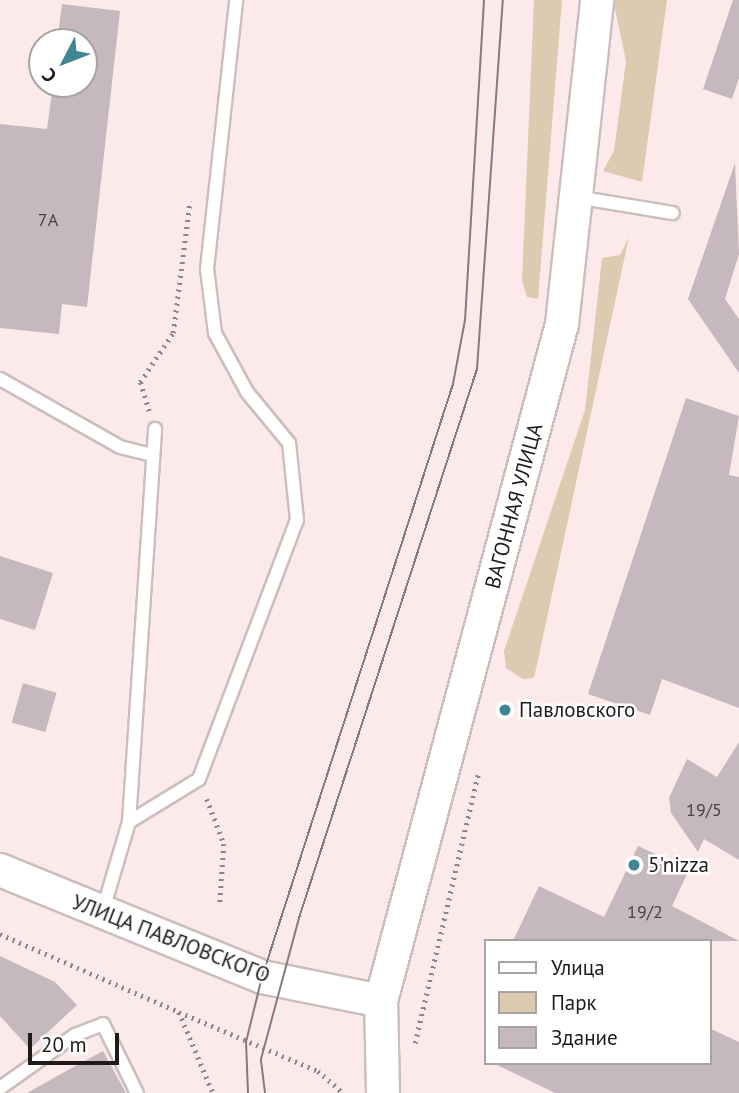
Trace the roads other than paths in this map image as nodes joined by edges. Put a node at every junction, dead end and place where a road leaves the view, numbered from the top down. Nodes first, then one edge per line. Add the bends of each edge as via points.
1 (236, 0) edge
2 (597, 0) edge
3 (576, 197) junction
4 (673, 213) dead end
5 (0, 379) edge
6 (155, 429) road end
7 (153, 454) junction
8 (128, 822) junction
9 (0, 870) edge
10 (102, 914) junction
11 (381, 1002) junction
12 (0, 1088) edge
13 (137, 1093) edge
14 (383, 1093) edge

1 - 8 lane via 207,269 215,333 247,392 289,443 297,520 200,779
2 - 3 street, ВАГОННАЯ УЛИЦА
3 - 4 lane
3 - 11 street, ВАГОННАЯ УЛИЦА via 562,324
5 - 7 lane via 120,447
6 - 7 lane
7 - 8 lane
8 - 10 lane
9 - 10 street, УЛИЦА ПАВЛОВСКОГО
10 - 11 street, УЛИЦА ПАВЛОВСКОГО via 262,977
11 - 14 street
12 - 13 lane via 75,1035 103,1024

